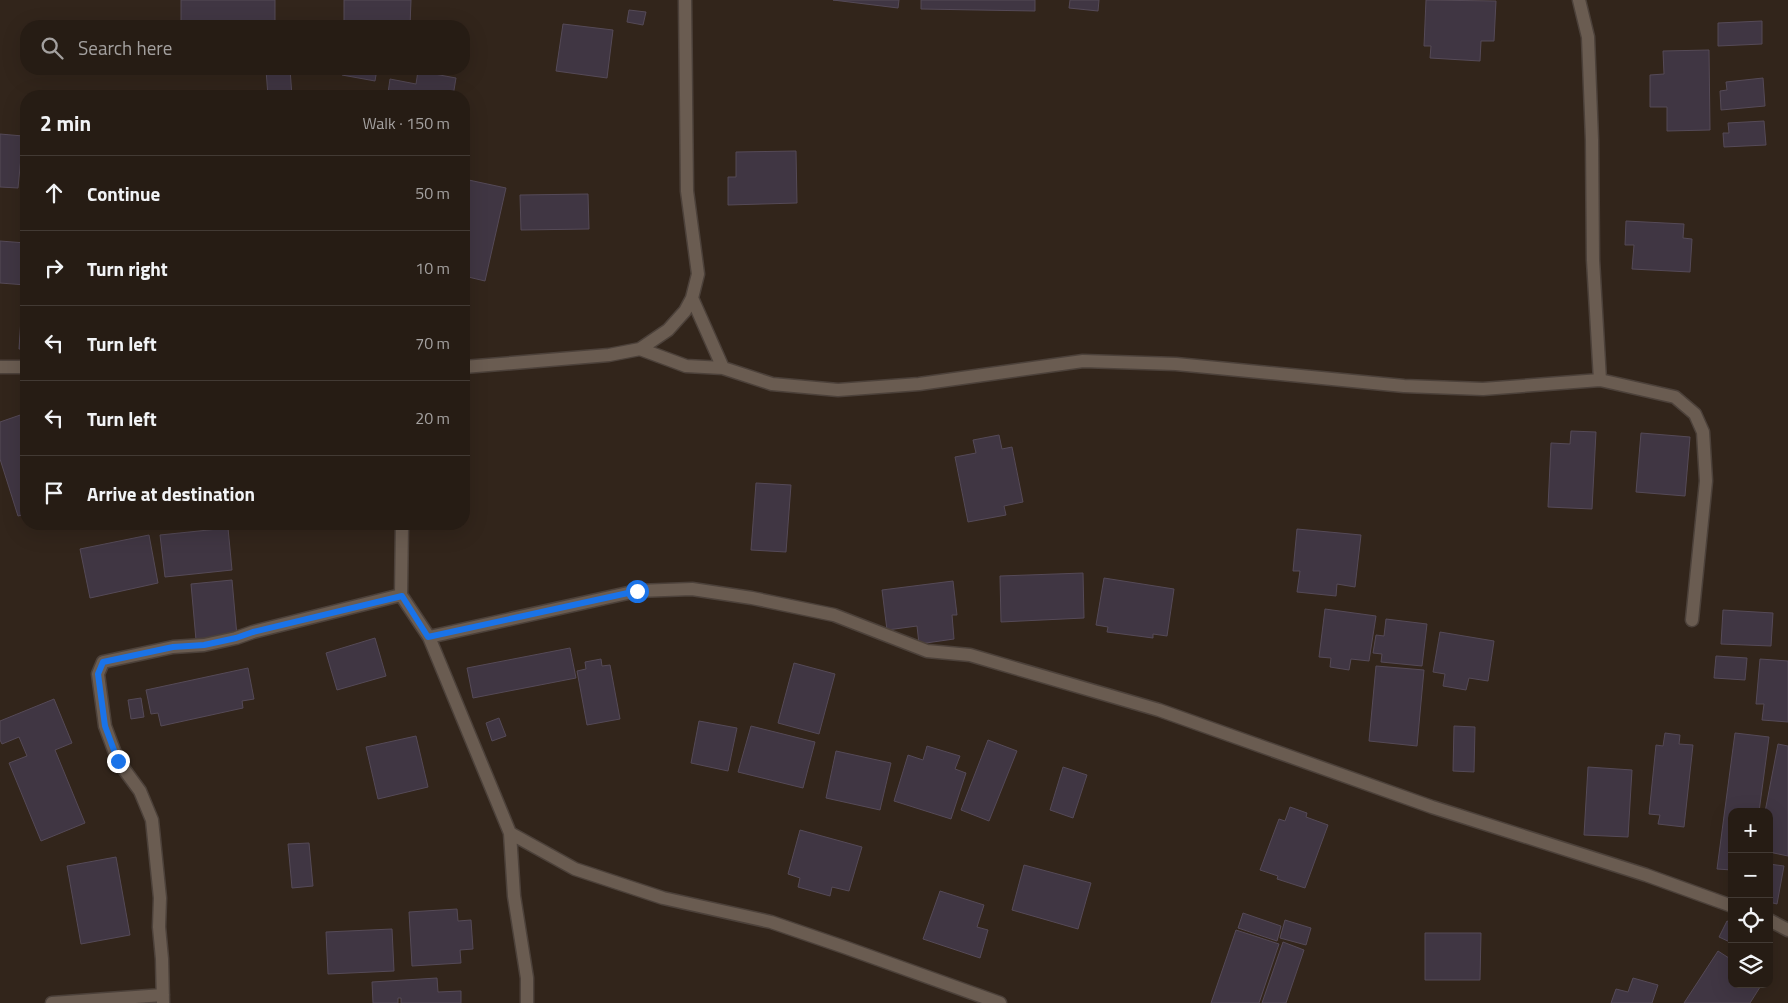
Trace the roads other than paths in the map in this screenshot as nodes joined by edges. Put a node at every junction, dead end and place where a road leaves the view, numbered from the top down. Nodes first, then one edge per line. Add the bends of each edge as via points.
1 (685, 0) edge
2 (1579, 0) edge
3 (692, 298) junction
4 (640, 349) junction
5 (0, 367) edge
6 (20, 367) edge
7 (470, 367) edge
8 (723, 368) junction
9 (1600, 380) junction
10 (402, 530) edge
11 (402, 596) junction
12 (1692, 620) dead end
13 (428, 637) junction
14 (510, 833) junction
15 (1728, 905) edge
16 (1773, 922) edge
17 (1788, 930) edge
18 (163, 999) edge
19 (52, 1003) edge
20 (527, 1003) edge
21 (1000, 1003) edge

1 - 3 street via 687,191 698,274
2 - 9 street via 1588,37 1593,260
3 - 4 street via 668,330
3 - 8 street
4 - 7 street via 609,355
4 - 8 street via 686,366
5 - 6 street
8 - 9 street via 772,384 838,390 919,384 1083,361 1176,364 1404,386 1483,389
9 - 12 street via 1675,397 1695,414 1703,432 1706,481
10 - 11 street
11 - 13 street
11 - 18 street via 236,638 103,662 98,674 105,726 118,761 140,791 152,820 160,898
13 - 14 street
13 - 15 street via 637,591 692,589 752,598 834,615 927,651 970,655 1159,710 1423,804
14 - 20 street
14 - 21 street via 575,869 663,898 771,922
16 - 17 street
18 - 19 street

